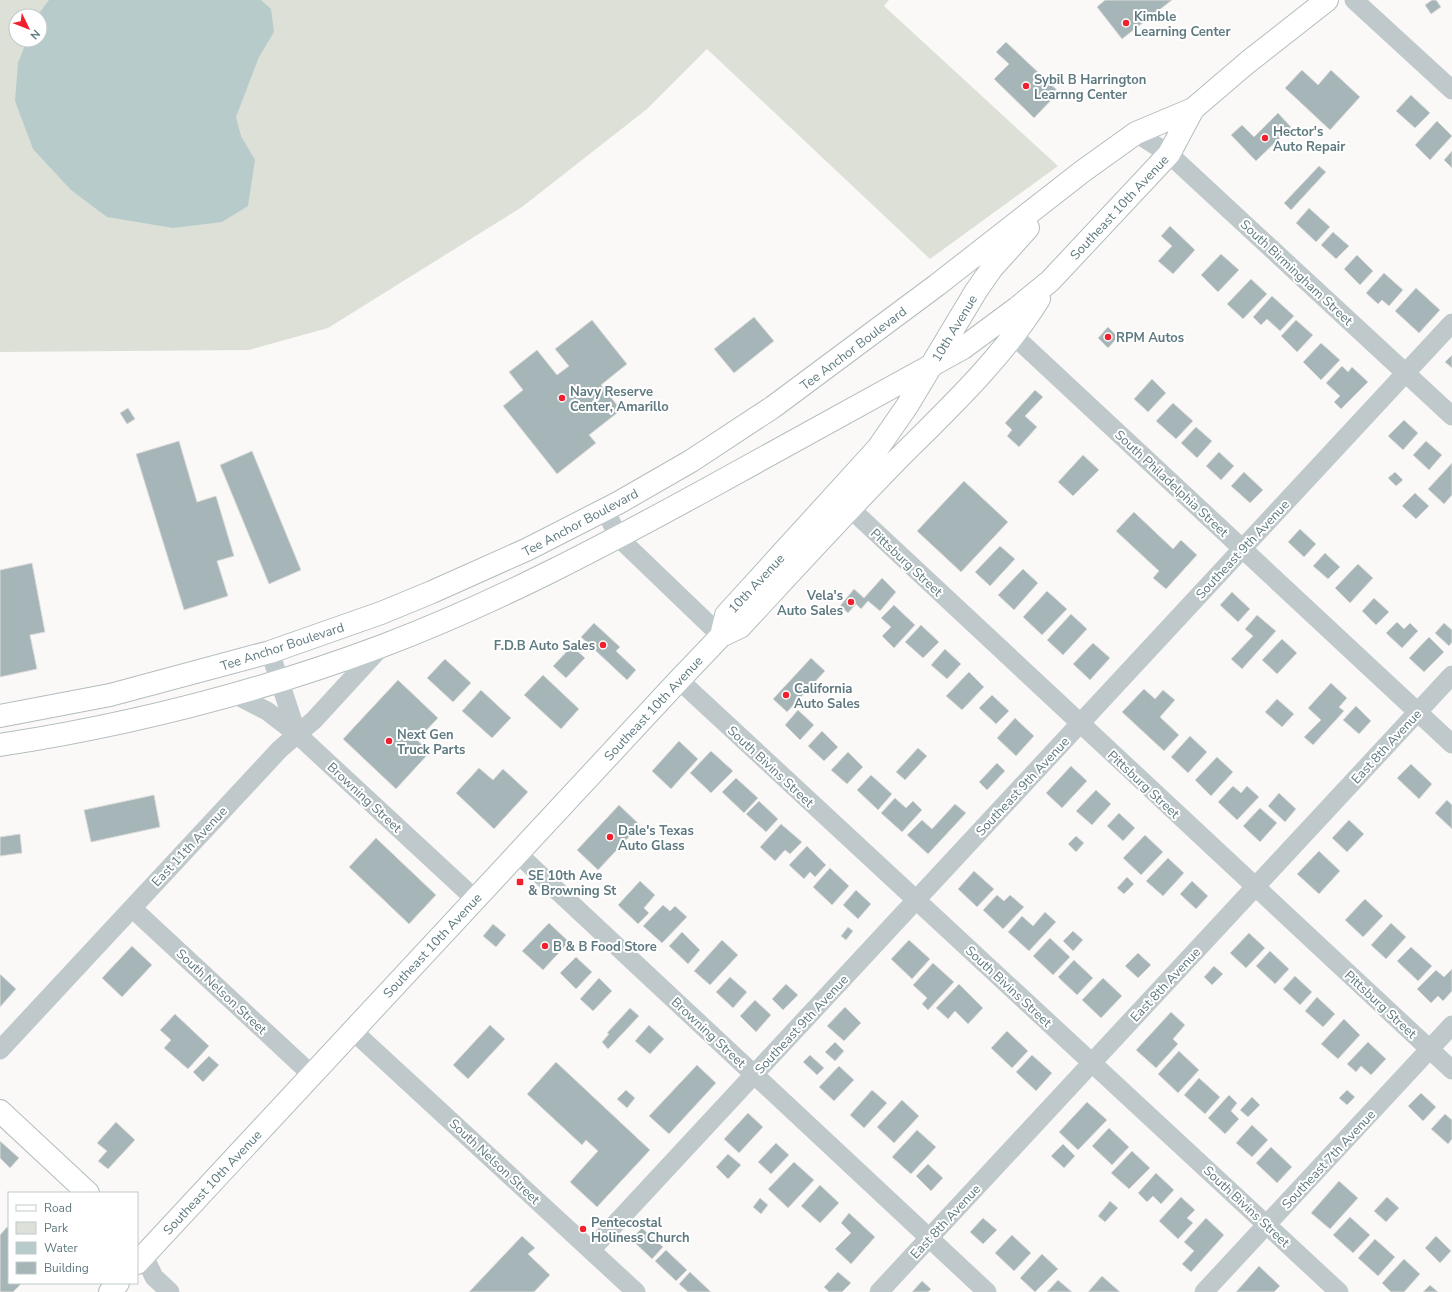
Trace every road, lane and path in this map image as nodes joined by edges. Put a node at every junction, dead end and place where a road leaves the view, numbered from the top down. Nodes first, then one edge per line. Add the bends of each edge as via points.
1 (1327, 0) edge
2 (1354, 0) edge
3 (1452, 90) edge
4 (1193, 109) junction
5 (1136, 133) junction
6 (1169, 154) junction
7 (1083, 171) junction
8 (1050, 281) junction
9 (1452, 323) edge
10 (1014, 336) junction
11 (932, 365) junction
12 (1406, 372) junction
13 (1452, 416) edge
14 (843, 502) junction
15 (605, 510) junction
16 (619, 538) junction
17 (1242, 549) junction
18 (721, 636) junction
19 (382, 646) junction
20 (270, 652) junction
21 (1452, 675) edge
22 (279, 680) junction
23 (679, 680) junction
24 (232, 693) junction
25 (1418, 712) junction
26 (0, 716) edge
27 (1080, 724) junction
28 (297, 734) junction
29 (1452, 744) edge
30 (0, 745) edge
31 (517, 854) junction
32 (1255, 887) junction
33 (475, 899) junction
34 (916, 900) junction
35 (132, 908) junction
36 (1452, 1025) edge
37 (352, 1030) junction
38 (1430, 1049) junction
39 (0, 1050) edge
40 (1091, 1063) junction
41 (1452, 1070) edge
42 (312, 1074) junction
43 (754, 1074) junction
44 (0, 1111) edge
45 (87, 1192) edge
46 (1267, 1224) junction
47 (929, 1238) junction
48 (591, 1250) junction
49 (139, 1254) edge
50 (117, 1284) edge
51 (110, 1292) edge
52 (170, 1292) edge
53 (636, 1292) edge
54 (879, 1292) edge
55 (987, 1292) edge
56 (1204, 1292) edge
57 (1339, 1292) edge

1 - 4 main road, Southeast 10th Avenue
2 - 3 street
4 - 5 main road, Southeast 10th Avenue
4 - 6 main road, Southeast 10th Avenue
5 - 6 street, South Birmingham Street
5 - 7 main road, Southeast 10th Avenue
6 - 8 main road, Southeast 10th Avenue
6 - 12 street, South Birmingham Street
7 - 11 main road, 10th Avenue via 992,268
7 - 15 main road, Tee Anchor Boulevard via 937,285 773,407 691,461
8 - 10 main road, 10th Avenue
8 - 11 main road via 963,348
9 - 12 street, Southeast 9th Avenue
10 - 14 main road, 10th Avenue via 932,424
10 - 17 street, South Philadelphia Street
11 - 14 main road, 10th Avenue
11 - 16 main road
12 - 13 street, South Birmingham Street
12 - 17 street, Southeast 9th Avenue
14 - 18 main road, 10th Avenue via 726,615
14 - 27 street, Pittsburg Street
15 - 16 street
15 - 20 main road, Tee Anchor Boulevard via 528,550 432,592
16 - 18 street
16 - 19 main road via 542,577
17 - 25 street, South Philadelphia Street
17 - 27 street, Southeast 9th Avenue
18 - 23 main road, Southeast 10th Avenue
19 - 22 main road
19 - 28 street, East 11th Avenue via 314,720
20 - 22 street, Browning Street
20 - 26 main road, Tee Anchor Boulevard via 110,695
21 - 25 street, East 8th Avenue
22 - 24 main road
22 - 28 street, Browning Street
23 - 31 main road, Southeast 10th Avenue
23 - 34 street, South Bivins Street
24 - 28 street via 267,711
24 - 30 main road via 140,719
25 - 29 street, South Philadelphia Street
25 - 32 street, East 8th Avenue
27 - 32 street, Pittsburg Street
27 - 34 street, Southeast 9th Avenue
28 - 33 street, Browning Street
28 - 35 street, East 11th Avenue via 280,749
31 - 33 main road, Southeast 10th Avenue
31 - 43 street, Browning Street
32 - 38 street, Pittsburg Street
32 - 40 street, East 8th Avenue
33 - 37 main road, Southeast 10th Avenue
34 - 40 street, South Bivins Street
34 - 43 street, Southeast 9th Avenue
35 - 39 street, East 11th Avenue
35 - 42 street, South Nelson Street
36 - 38 street, Southeast 7th Avenue
37 - 42 main road, Southeast 10th Avenue
37 - 48 street, South Nelson Street
38 - 41 street, Pittsburg Street
38 - 46 street, Southeast 7th Avenue
40 - 46 street, South Bivins Street
40 - 47 street, East 8th Avenue
42 - 49 main road, Southeast 10th Avenue
43 - 47 street, Browning Street
43 - 48 street, Southeast 9th Avenue
44 - 45 main road
46 - 56 street, Southeast 7th Avenue
46 - 57 street, South Bivins Street
47 - 54 street, East 8th Avenue
47 - 55 street, Browning Street
48 - 53 street, South Nelson Street
49 - 52 street via 154,1277
50 - 51 main road

